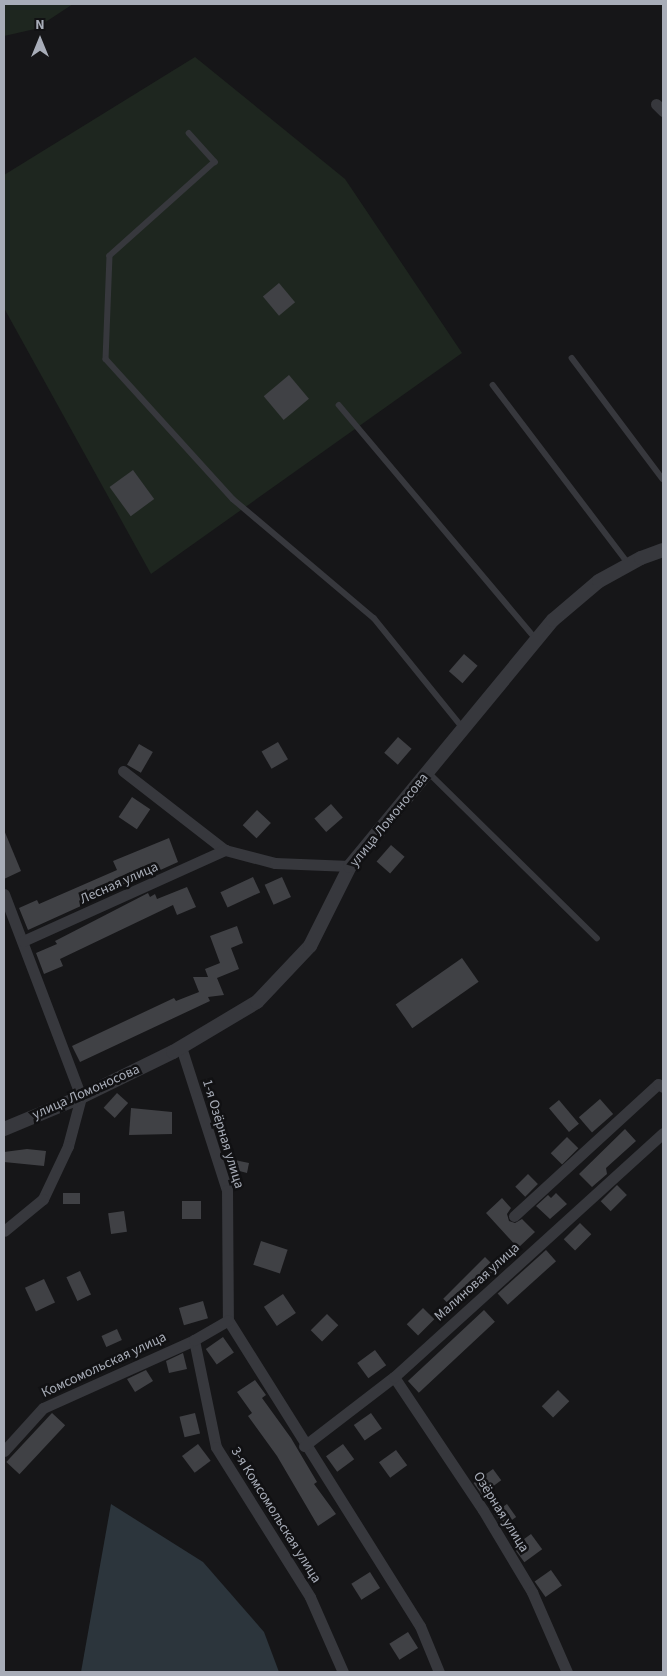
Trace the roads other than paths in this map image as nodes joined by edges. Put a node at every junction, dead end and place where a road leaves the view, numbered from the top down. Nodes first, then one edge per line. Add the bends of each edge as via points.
1 (189, 133) dead end
2 (572, 358) dead end
3 (493, 385) dead end
4 (339, 405) dead end
5 (663, 479) edge
6 (663, 550) edge
7 (629, 564) junction
8 (537, 640) junction
9 (464, 730) junction
10 (124, 771) dead end
11 (428, 772) junction
12 (225, 850) junction
13 (350, 866) junction
14 (4, 894) edge
15 (597, 938) dead end
16 (24, 941) junction
17 (181, 1048) junction
18 (663, 1087) edge
19 (81, 1097) junction
20 (4, 1129) edge
21 (663, 1133) edge
22 (514, 1216) dead end
23 (4, 1231) edge
24 (228, 1320) junction
25 (194, 1340) junction
26 (394, 1377) junction
27 (304, 1446) junction
28 (4, 1451) edge
29 (342, 1672) edge
30 (439, 1672) edge
31 (567, 1672) edge

1 - 9 lane via 215,162 110,256 106,359 233,499 374,618
2 - 5 lane
3 - 7 lane
4 - 8 lane
6 - 7 street, улица Ломоносова
7 - 8 street, улица Ломоносова via 599,581 553,620
8 - 9 street, улица Ломоносова
9 - 11 street, улица Ломоносова
10 - 12 street
11 - 13 street, улица Ломоносова
11 - 15 lane
12 - 13 street via 275,863
12 - 16 street, Лесная улица
13 - 17 street, улица Ломоносова via 310,946 288,971 257,1002
14 - 16 street
16 - 19 street
17 - 19 street, улица Ломоносова
17 - 24 street, 1-я Озёрная улица via 227,1190
18 - 22 street via 658,1084
19 - 20 street, улица Ломоносова
19 - 23 street via 68,1146 43,1200
21 - 26 street, Малиновая улица
24 - 25 street, Комсомольская улица
24 - 27 street
25 - 28 street, Комсомольская улица via 43,1408
25 - 29 street, 3-я Комсомольская улица via 216,1447 310,1597
26 - 27 street, Малиновая улица
26 - 31 street, Озёрная улица via 483,1510 532,1592
27 - 30 street via 420,1626

